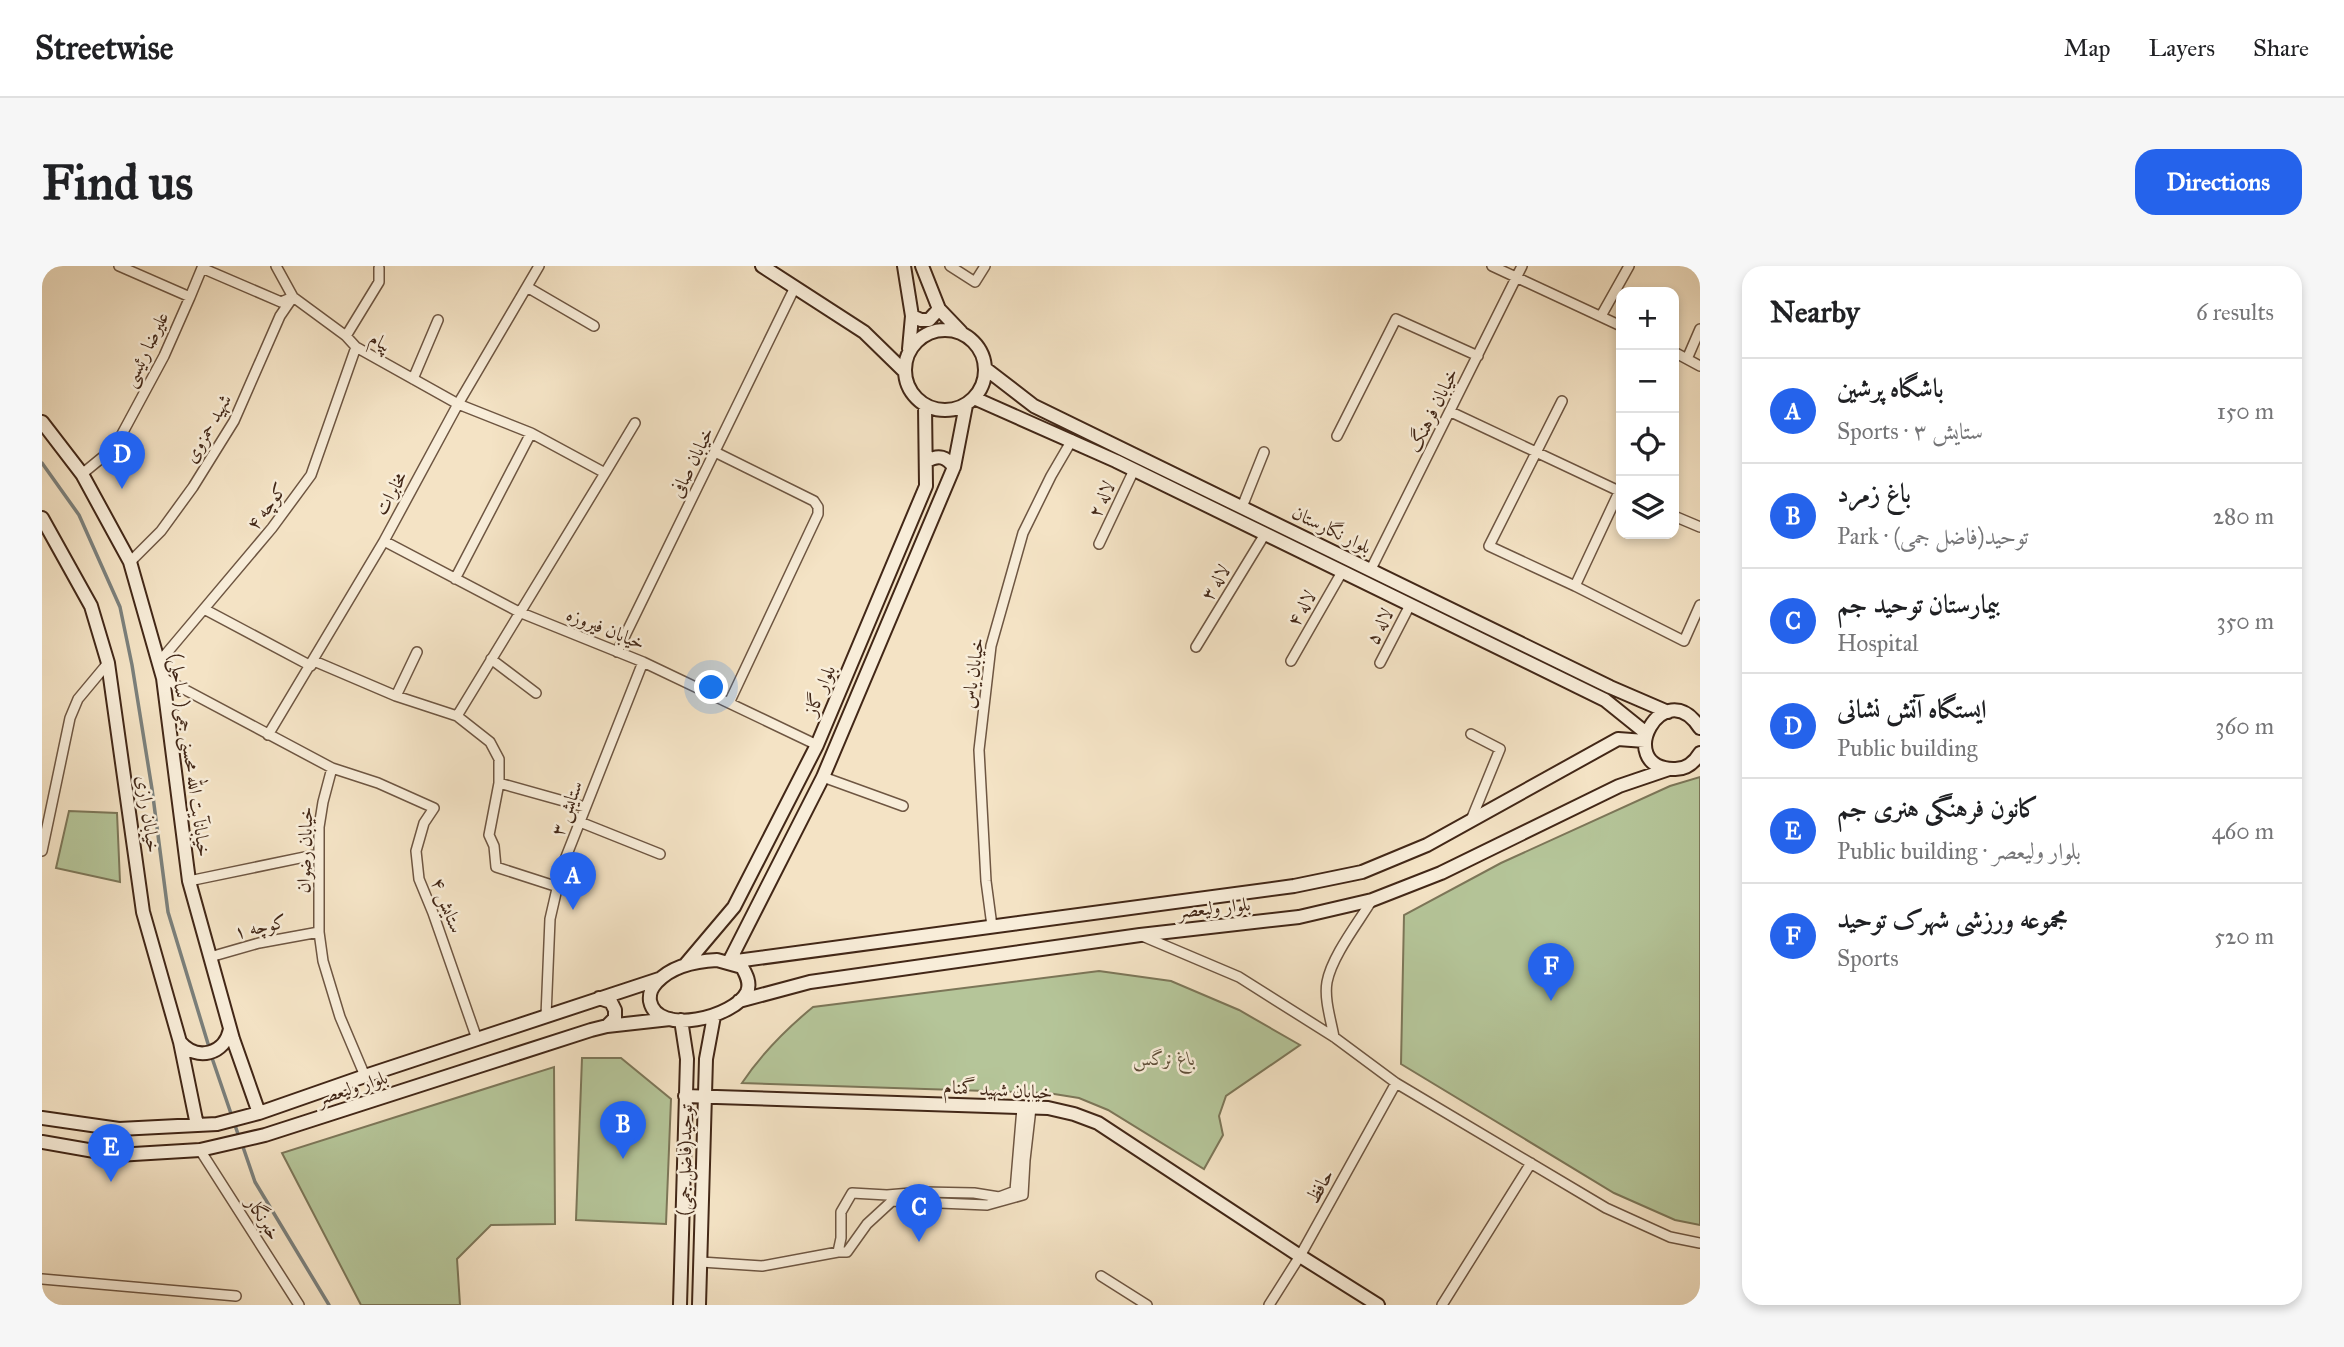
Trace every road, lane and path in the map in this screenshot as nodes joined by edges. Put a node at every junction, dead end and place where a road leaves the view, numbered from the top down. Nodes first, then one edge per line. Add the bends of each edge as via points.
1 (119, 266) edge
2 (276, 266) edge
3 (539, 266) edge
4 (762, 266) edge
5 (904, 266) edge
6 (922, 266) edge
7 (950, 266) edge
8 (985, 266) edge
9 (1492, 266) edge
10 (1522, 266) edge
11 (1629, 266) edge
12 (379, 268) dead end
13 (1516, 277) junction
14 (527, 287) junction
15 (795, 287) junction
16 (190, 297) junction
17 (293, 297) junction
18 (939, 309) junction
19 (912, 316) junction
20 (1601, 316) junction
21 (438, 320) dead end
22 (1616, 324) edge
23 (594, 326) dead end
24 (1700, 329) edge
25 (964, 334) junction
26 (346, 336) junction
27 (356, 347) junction
28 (909, 351) junction
29 (1679, 355) edge
30 (1478, 356) junction
31 (1687, 359) junction
32 (1700, 366) edge
33 (986, 369) junction
34 (904, 371) junction
35 (413, 379) junction
36 (970, 401) junction
37 (1562, 401) dead end
38 (458, 404) junction
39 (925, 406) junction
40 (1451, 412) junction
41 (42, 422) edge
42 (635, 423) dead end
43 (531, 433) junction
44 (1337, 436) dead end
45 (1072, 440) junction
46 (715, 452) junction
47 (1265, 452) dead end
48 (1535, 452) junction
49 (927, 461) junction
50 (954, 467) junction
51 (1134, 470) junction
52 (605, 473) junction
53 (82, 474) junction
54 (1616, 490) edge
55 (1616, 501) edge
56 (1242, 507) junction
57 (42, 518) edge
58 (1679, 518) edge
59 (1700, 527) edge
60 (1265, 534) junction
61 (384, 541) junction
62 (1099, 544) dead end
63 (130, 562) junction
64 (1371, 569) junction
65 (1342, 572) junction
66 (455, 579) junction
67 (1576, 586) junction
68 (1410, 605) junction
69 (1700, 605) edge
70 (204, 608) junction
71 (519, 612) junction
72 (1196, 647) dead end
73 (417, 652) dead end
74 (617, 652) junction
75 (491, 659) junction
76 (160, 661) junction
77 (1291, 661) dead end
78 (643, 662) junction
79 (108, 663) junction
80 (1380, 663) dead end
81 (312, 664) junction
82 (163, 678) junction
83 (536, 693) dead end
84 (396, 696) junction
85 (730, 702) junction
86 (1668, 712) junction
87 (457, 716) junction
88 (1698, 723) edge
89 (1471, 734) dead end
90 (268, 735) junction
91 (1645, 737) junction
92 (817, 745) junction
93 (1700, 753) edge
94 (1695, 765) edge
95 (332, 768) junction
96 (1669, 769) junction
97 (823, 777) junction
98 (499, 783) junction
99 (903, 806) dead end
100 (585, 807) junction
101 (1471, 820) junction
102 (580, 822) junction
103 (42, 851) edge
104 (320, 853) junction
105 (660, 854) dead end
106 (189, 881) junction
107 (558, 887) junction
108 (1372, 900) junction
109 (723, 920) junction
110 (992, 926) junction
111 (745, 929) junction
112 (319, 932) junction
113 (1140, 935) junction
114 (210, 957) junction
115 (729, 961) junction
116 (685, 965) junction
117 (659, 979) junction
118 (597, 998) junction
119 (739, 1002) junction
120 (546, 1016) junction
121 (714, 1016) junction
122 (676, 1020) junction
123 (607, 1026) junction
124 (230, 1029) junction
125 (1334, 1037) junction
126 (477, 1039) junction
127 (180, 1042) junction
128 (365, 1076) junction
129 (1396, 1083) junction
130 (685, 1096) junction
131 (704, 1096) junction
132 (1026, 1108) junction
133 (255, 1115) junction
134 (42, 1118) edge
135 (197, 1125) junction
136 (42, 1142) edge
137 (200, 1150) junction
138 (1531, 1163) junction
139 (1700, 1243) edge
140 (842, 1252) junction
141 (1300, 1256) junction
142 (701, 1262) junction
143 (1101, 1276) dead end
144 (42, 1279) edge
145 (236, 1296) dead end
146 (299, 1305) edge
147 (680, 1305) edge
148 (699, 1305) edge
149 (1147, 1305) edge
150 (1269, 1305) edge
151 (1378, 1305) edge
152 (1442, 1305) edge

1 - 16 street, علیرضا رئیسی
2 - 17 street
3 - 14 street, مخابرات
4 - 15 main road
5 - 19 main road
6 - 18 main road
7 - 8 street via 975,282
9 - 13 street
10 - 13 street, خیابان فرهنگ
11 - 20 street
12 - 26 street via 379,282
13 - 20 street
13 - 30 street, خیابان فرهنگ
14 - 23 street
14 - 38 street, مخابرات
15 - 34 main road via 864,332
15 - 46 street, خیابان صافی
16 - 17 street via 202,268 281,302
16 - 53 street, علیرضا رئیسی via 115,447
17 - 26 street, پیام
17 - 63 street, شهید حمزوی via 234,421 161,531
18 - 19 main road via 929,320
18 - 25 main road
19 - 28 main road
20 - 22 street
21 - 35 street
24 - 31 street
25 - 28 main road via 933,331
25 - 33 main road via 979,349
26 - 27 street, پیام
27 - 35 street, پیام
27 - 70 street, کوچه ۴ via 311,475
28 - 34 main road
29 - 31 street
30 - 40 street, خیابان فرهنگ
30 - 44 street via 1396,319
31 - 32 street
33 - 36 main road via 981,390
33 - 56 main road, بلوار نگارستان via 1034,406
34 - 39 main road via 910,391
35 - 38 street, پیام
36 - 39 main road via 946,411
36 - 45 main road, بلوار نگارستان
36 - 50 main road, بلوار گاز
37 - 48 street
38 - 43 street, پیام
38 - 61 street, مخابرات
39 - 49 main road, بلوار گاز
40 - 48 street
40 - 64 street, خیابان فرهنگ
41 - 53 main road, خیابانآیت الله محسنی جمی( ساحلی)
42 - 52 street
43 - 52 street, پیام
43 - 66 street
45 - 51 main road, بلوار نگارستان
45 - 110 street, خیابان یاس via 1023,533 991,646 979,750
46 - 74 street, خیابان صافی
46 - 85 street via 818,507
47 - 56 street
48 - 54 street
48 - 67 street via 1489,546
49 - 50 main road via 942,456
49 - 92 main road, بلوار گاز via 926,486
50 - 97 main road, بلوار گاز
51 - 60 main road, بلوار نگارستان
51 - 62 street, لاله ۲
52 - 71 street
53 - 63 main road, خیابانآیت الله محسنی جمی( ساحلی)
55 - 67 street
56 - 64 main road, بلوار نگارستان
57 - 79 main road, خیابان رازی via 91,606
58 - 59 street
60 - 65 main road, بلوار نگارستان
60 - 72 street, لاله ۳
61 - 66 street, خیابان فیروزه
61 - 81 street, مخابرات
63 - 76 main road, خیابانآیت الله محسنی جمی( ساحلی)
64 - 86 main road, بلوار نگارستان
65 - 68 main road, بلوار نگارستان
65 - 77 street, لاله ۴
66 - 71 street, خیابان فیروزه
67 - 69 street via 1684,641
68 - 80 street, لاله ۵
68 - 91 main road, بلوار نگارستان via 1605,700
70 - 76 street, کوچه ۴
70 - 81 street
71 - 74 street, خیابان فیروزه
71 - 75 street
73 - 84 street
74 - 78 street, خیابان فیروزه
75 - 83 street
75 - 87 street
76 - 82 main road, خیابانآیت الله محسنی جمی( ساحلی)
78 - 85 street, خیابان فیروزه
78 - 100 street, ستایش ۳
79 - 103 street via 78,699 70,718
79 - 127 main road, خیابان رازی via 143,912
81 - 84 street
81 - 90 street, مخابرات
82 - 90 street
82 - 106 main road, خیابانآیت الله محسنی جمی( ساحلی)
84 - 87 street
85 - 92 street, خیابان فیروزه
86 - 88 main road, بلوار نگارستان
86 - 91 main road via 1652,722
87 - 98 street via 490,742 499,759
89 - 101 street via 1500,749
90 - 95 street
91 - 96 main road, بلوار نگارستان via 1649,756
91 - 101 main road, بلوار ولیعصر via 1618,739
92 - 109 main road, بلوار گاز via 734,907
93 - 94 main road
94 - 96 main road, بلوار ولیعصر
95 - 104 street, خیابان رضوان via 319,827
95 - 126 street, ستایش ۴ via 434,808 416,851 419,879
96 - 108 main road, بلوار ولیعصر via 1619,786 1441,873
97 - 99 street
97 - 111 main road, بلوار گاز
98 - 100 street
98 - 107 street via 489,835 496,867
100 - 102 street, ستایش ۳
101 - 110 main road, بلوار ولیعصر via 1363,872 1294,886
102 - 105 street
102 - 107 street, ستایش ۳
104 - 106 street
104 - 112 street, خیابان رضوان
106 - 114 main road, خیابانآیت الله محسنی جمی( ساحلی)
107 - 120 street, ستایش ۳ via 550,919
108 - 113 main road, بلوار ولیعصر via 1299,917
108 - 125 street via 1327,981
109 - 111 main road via 728,933 737,935
109 - 116 main road, بلوار گاز
110 - 115 main road, بلوار ولیعصر
111 - 115 main road, بلوار گاز
112 - 114 street, کوچه ۱
112 - 128 street, خیابان رضوان via 340,1017
113 - 119 main road, بلوار ولیعصر via 810,982
113 - 125 street via 1239,977
114 - 124 main road, خیابانآیت الله محسنی جمی( ساحلی)
115 - 116 main road, بلوار ولیعصر
115 - 119 main road via 742,967 748,978 748,991
116 - 117 main road, بلوار ولیعصر
117 - 118 main road, بلوار ولیعصر
117 - 122 main road via 651,989 650,1003 657,1014
118 - 120 main road, بلوار ولیعصر
118 - 123 main road via 611,1002 615,1010 615,1018
119 - 121 main road, بلوار ولیعصر
120 - 126 main road, بلوار ولیعصر
121 - 122 main road, بلوار ولیعصر
121 - 131 main road, توحید(فاضل جمی)
122 - 123 main road, بلوار ولیعصر
122 - 130 main road, توحید(فاضل جمی) via 687,1059
123 - 137 main road, بلوار ولیعصر via 255,1138
124 - 127 main road via 222,1047 210,1053 196,1054
124 - 133 main road, خیابانآیت الله محسنی جمی( ساحلی)
125 - 129 street
126 - 128 main road, بلوار ولیعصر
127 - 135 main road, خیابان رازی
128 - 133 main road, بلوار ولیعصر
129 - 138 street
129 - 141 street, حافظ
130 - 131 main road, خیابان شهید گمنام
130 - 147 main road, توحید(فاضل جمی)
131 - 132 main road, خیابان شهید گمنام
131 - 142 main road, توحید(فاضل جمی)
132 - 140 street via 1023,1195 987,1205 892,1201
132 - 140 street via 1015,1191 999,1197 852,1192 841,1212
132 - 141 main road, خیابان شهید گمنام via 1048,1108 1098,1124
133 - 135 main road, بلوار ولیعصر
134 - 135 main road, بلوار ولیعصر via 119,1129
136 - 137 main road, بلوار ولیعصر via 117,1155
137 - 146 street, خبرنگار
138 - 139 street via 1606,1208 1670,1237
138 - 152 street
140 - 142 street via 762,1266
141 - 150 street, حافظ
141 - 151 main road, خیابان شهید گمنام
142 - 148 main road, توحید(فاضل جمی)
143 - 149 street
144 - 145 street

